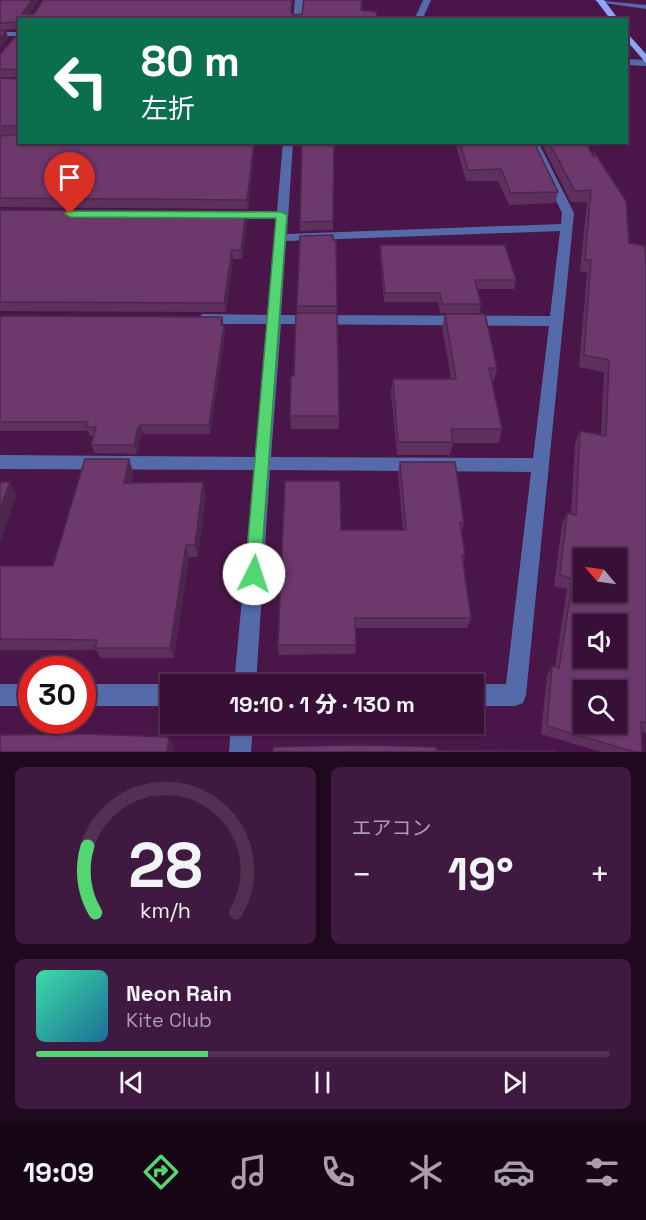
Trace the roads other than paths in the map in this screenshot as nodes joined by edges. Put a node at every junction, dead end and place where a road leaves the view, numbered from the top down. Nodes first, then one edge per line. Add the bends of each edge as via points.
1 (299, 0) edge
2 (427, 0) edge
3 (600, 0) edge
4 (646, 8) edge
5 (297, 18) edge
6 (419, 18) edge
7 (614, 18) edge
8 (0, 34) edge
9 (18, 34) edge
10 (18, 35) edge
11 (628, 36) edge
12 (12, 42) edge
13 (646, 61) edge
14 (628, 62) edge
15 (288, 144) edge
16 (535, 144) edge
17 (212, 214) edge
18 (282, 215) junction
19 (565, 227) junction
20 (280, 238) junction
21 (190, 319) edge
22 (273, 319) junction
23 (555, 321) junction
24 (0, 462) edge
25 (263, 463) junction
26 (540, 465) junction
27 (246, 674) edge
28 (0, 695) edge
29 (18, 695) edge
30 (96, 695) edge
31 (160, 695) edge
32 (484, 695) edge
33 (241, 734) edge
34 (240, 752) edge

1 - 5 street
2 - 6 street
3 - 4 street
3 - 7 main road
8 - 9 street
10 - 12 street
11 - 13 main road
13 - 14 street
15 - 18 street
16 - 19 street via 568,213
17 - 18 street
18 - 20 street
19 - 20 street
19 - 23 street
20 - 22 street
21 - 22 street
22 - 23 street
22 - 25 street
23 - 26 street
24 - 25 street
25 - 26 street
25 - 27 street
26 - 32 street via 515,694
28 - 29 street
30 - 31 street
33 - 34 street

